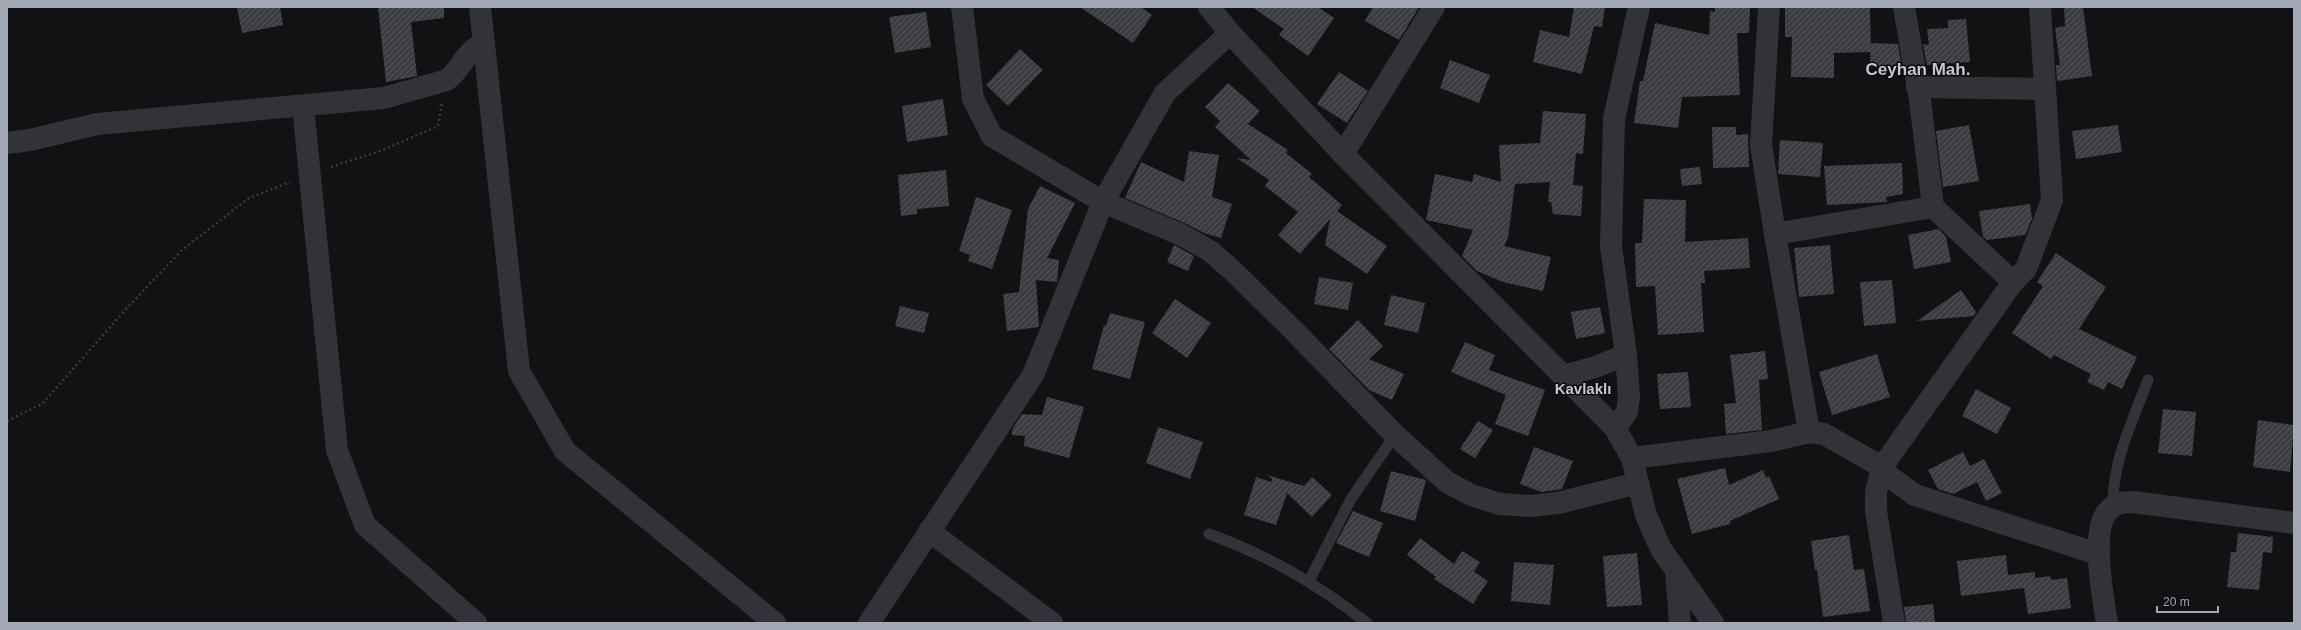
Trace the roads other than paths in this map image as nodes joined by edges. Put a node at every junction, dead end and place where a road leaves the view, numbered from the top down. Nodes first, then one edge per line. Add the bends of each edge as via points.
1 (480, 7) edge
2 (962, 7) edge
3 (1209, 7) edge
4 (1434, 7) edge
5 (1639, 7) edge
6 (1769, 7) edge
7 (1904, 7) edge
8 (2040, 7) edge
9 (1230, 33) junction
10 (484, 44) junction
11 (1917, 87) junction
12 (2044, 89) junction
13 (304, 106) junction
14 (7, 143) edge
15 (1343, 154) junction
16 (1103, 202) junction
17 (1933, 207) junction
18 (1775, 234) junction
19 (2014, 282) junction
20 (1626, 355) junction
21 (1564, 376) junction
22 (2148, 380) dead end
23 (1615, 428) junction
24 (1809, 432) junction
25 (1395, 435) junction
26 (1632, 458) junction
27 (1882, 467) junction
28 (1638, 483) junction
29 (2113, 506) junction
30 (2294, 523) edge
31 (929, 531) junction
32 (1209, 534) dead end
33 (2098, 554) junction
34 (1676, 572) junction
35 (1309, 581) junction
36 (476, 623) edge
37 (775, 623) edge
38 (868, 623) edge
39 (1052, 623) edge
40 (1367, 623) edge
41 (1680, 623) edge
42 (1713, 623) edge
43 (1894, 623) edge
44 (2107, 623) edge

1 - 10 street
2 - 16 street via 973,99 992,136
3 - 9 street
4 - 15 street
5 - 20 street via 1614,119 1612,246
6 - 18 street via 1761,145
7 - 11 street
8 - 12 street
9 - 15 street
9 - 16 street via 1165,93
10 - 13 street via 471,50 454,75 447,80 384,98
10 - 37 street via 519,371 565,451
11 - 12 street
11 - 17 street
12 - 19 street via 2052,200 2026,268
13 - 14 street via 97,124
13 - 36 street via 337,450 365,525
15 - 21 street
16 - 25 street via 1182,235 1210,251 1291,328
16 - 31 street via 1033,375
17 - 18 street
17 - 19 street
18 - 24 street
19 - 27 street
20 - 21 street
20 - 23 street via 1629,396 1627,412
21 - 23 street
22 - 29 lane via 2118,461
23 - 26 street
24 - 26 street via 1771,441
24 - 27 street via 1824,434
25 - 28 street via 1447,482 1471,495 1500,504 1531,506 1558,503
25 - 35 lane via 1351,499
26 - 28 street
27 - 33 street via 1900,485 1932,502
27 - 43 street via 1876,492 1876,511
28 - 34 street via 1646,515 1661,549
29 - 30 street via 2121,502 2133,502
29 - 33 street via 2103,520
31 - 38 street
31 - 39 street
32 - 35 lane via 1277,562
33 - 44 street
34 - 41 street
34 - 42 street
35 - 40 lane

